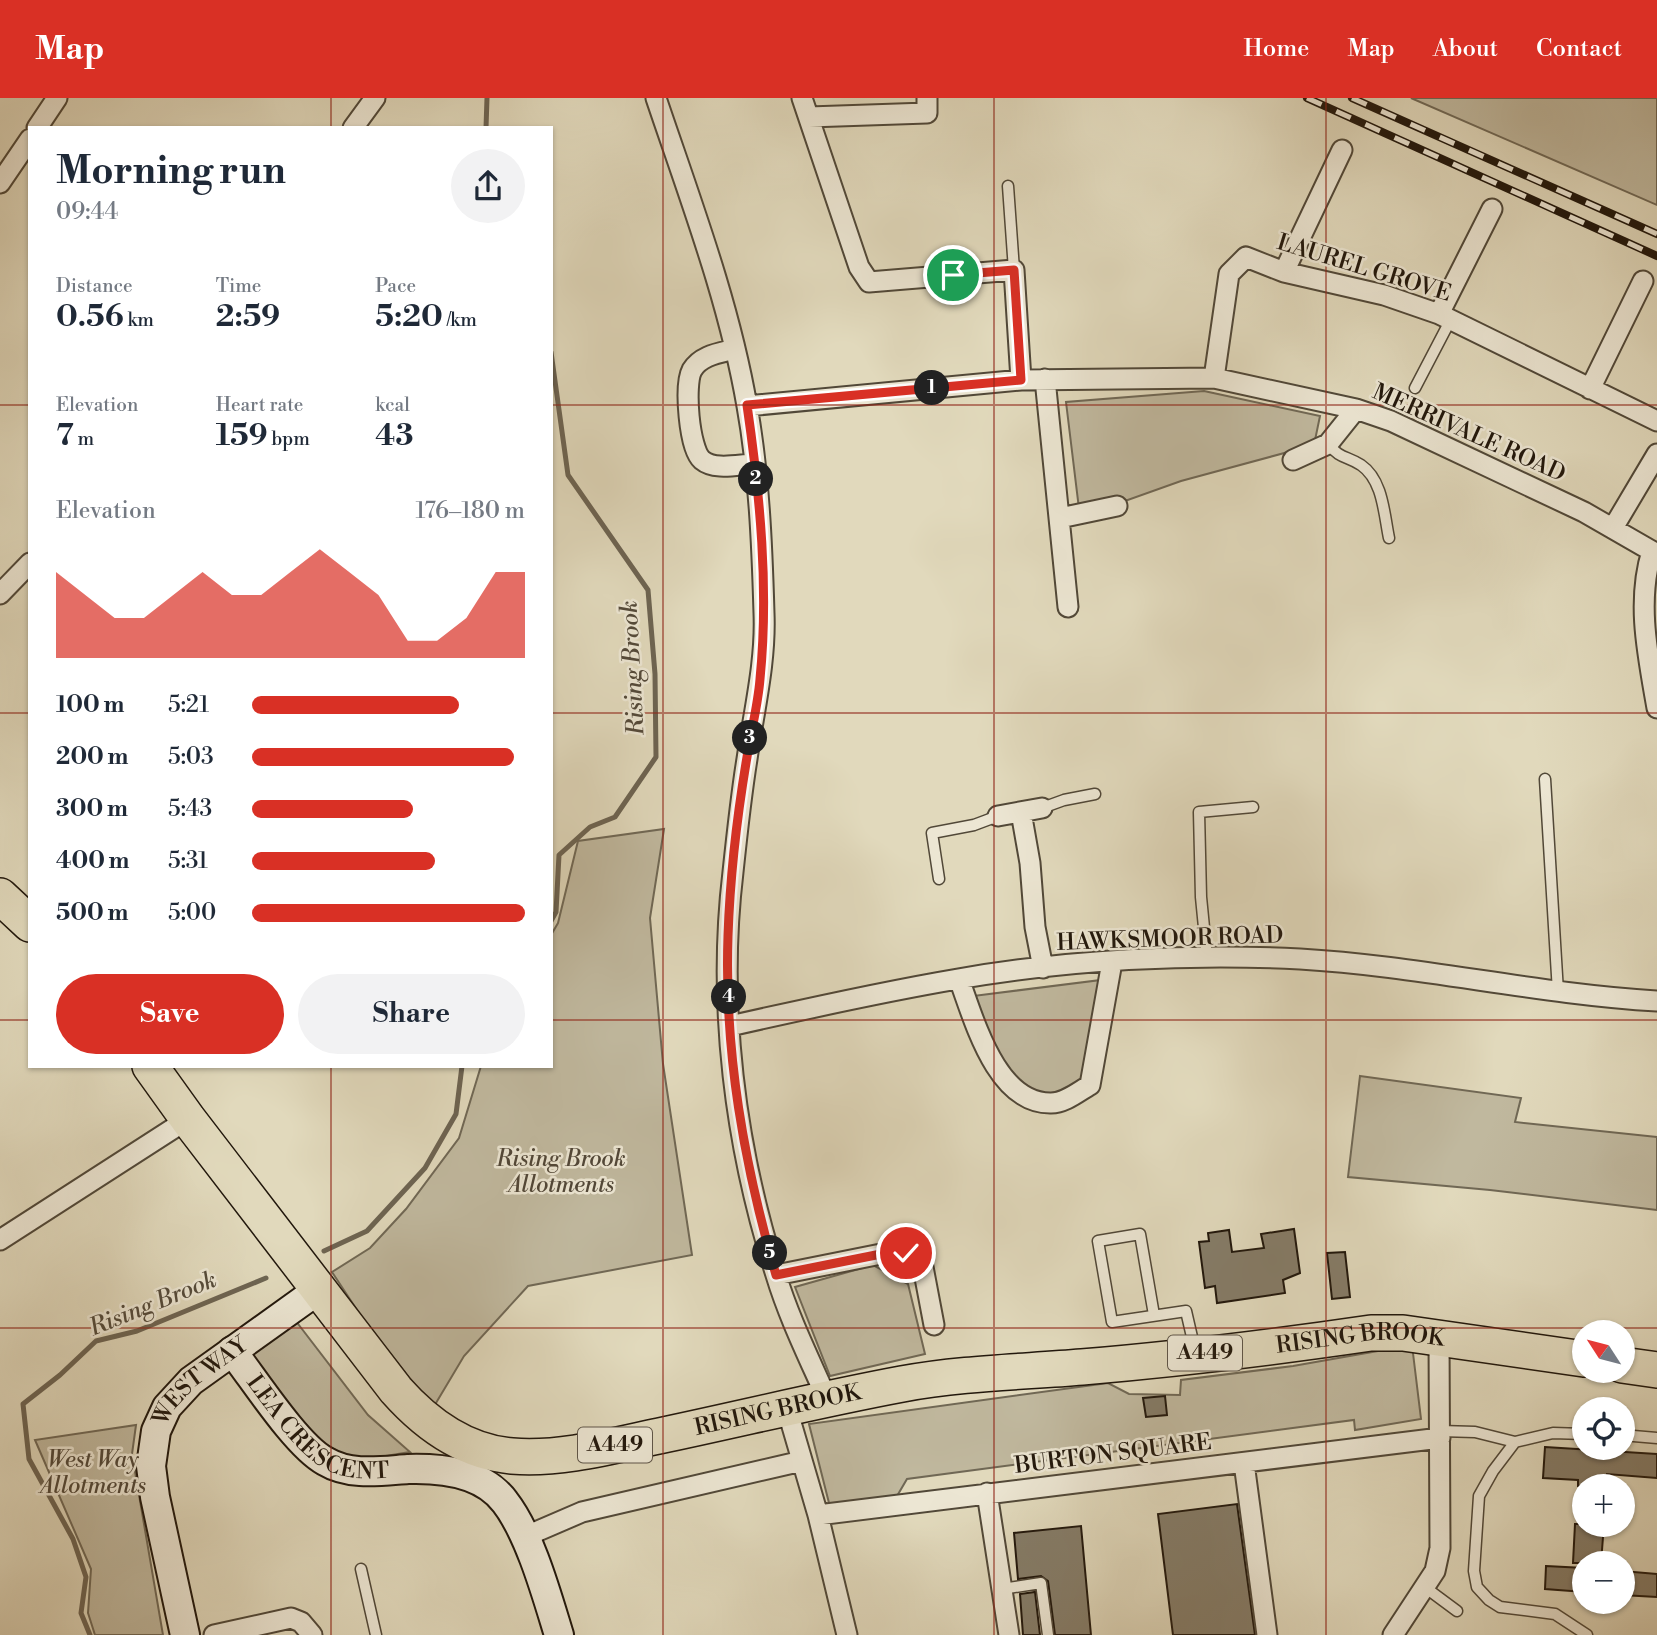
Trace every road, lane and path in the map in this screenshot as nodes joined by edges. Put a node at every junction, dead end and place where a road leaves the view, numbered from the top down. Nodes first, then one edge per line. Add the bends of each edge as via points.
1 (375, 98) edge
2 (656, 98) edge
3 (802, 98) edge
4 (927, 98) edge
5 (56, 99) edge
6 (809, 117) junction
7 (38, 126) edge
8 (355, 126) edge
9 (28, 142) edge
10 (1342, 150) dead end
11 (0, 183) edge
12 (1008, 186) dead end
13 (1492, 209) dead end
14 (1014, 270) junction
15 (1284, 272) junction
16 (1643, 281) dead end
17 (1445, 316) junction
18 (735, 349) junction
19 (1214, 378) junction
20 (1045, 379) junction
21 (1021, 380) junction
22 (1415, 387) dead end
23 (1590, 389) junction
24 (747, 405) junction
25 (1356, 410) junction
26 (1657, 421) edge
27 (1328, 444) junction
28 (1657, 454) edge
29 (1293, 460) dead end
30 (755, 464) junction
31 (1117, 506) dead end
32 (1060, 518) junction
33 (1613, 528) junction
34 (1389, 538) dead end
35 (1655, 552) edge
36 (28, 565) edge
37 (0, 594) edge
38 (1068, 607) dead end
39 (1657, 708) edge
40 (1545, 779) dead end
41 (1095, 794) dead end
42 (1253, 807) dead end
43 (1042, 808) joint
44 (1021, 812) junction
45 (998, 816) joint
46 (939, 879) dead end
47 (1207, 958) junction
48 (1112, 962) junction
49 (1043, 968) junction
50 (959, 979) junction
51 (1558, 992) junction
52 (1657, 1000) edge
53 (730, 1026) junction
54 (151, 1068) edge
55 (187, 1119) junction
56 (0, 1240) edge
57 (776, 1275) junction
58 (318, 1290) junction
59 (1154, 1315) junction
60 (934, 1325) dead end
61 (1439, 1337) junction
62 (232, 1351) junction
63 (1196, 1354) junction
64 (1572, 1357) edge
65 (1635, 1367) edge
66 (1657, 1370) edge
67 (827, 1399) junction
68 (787, 1409) junction
69 (1440, 1434) junction
70 (1572, 1434) edge
71 (1635, 1436) edge
72 (1657, 1438) edge
73 (1516, 1442) junction
74 (802, 1461) junction
75 (1244, 1462) junction
76 (987, 1493) junction
77 (818, 1515) junction
78 (524, 1537) junction
79 (361, 1569) dead end
80 (1426, 1588) junction
81 (1002, 1589) junction
82 (1457, 1611) dead end
83 (185, 1635) edge
84 (214, 1635) edge
85 (312, 1635) edge
86 (376, 1635) edge
87 (559, 1635) edge
88 (847, 1635) edge
89 (1009, 1635) edge
90 (1048, 1635) edge
91 (1267, 1635) edge
92 (1393, 1635) edge
93 (1587, 1635) edge

1 - 8 street
2 - 18 street
3 - 6 street
4 - 6 street via 927,113
5 - 7 street
6 - 14 street via 859,267 869,282
9 - 11 street
10 - 15 street
12 - 14 lane
13 - 17 street
14 - 21 street
15 - 17 street, LAUREL GROVE via 1384,295
15 - 19 street, LAUREL GROVE via 1246,257 1229,274
16 - 23 street
17 - 22 lane
17 - 23 street, LAUREL GROVE
18 - 24 street
18 - 30 street via 710,355 693,369 688,386 693,447 701,460 714,466
19 - 20 street, MERRIVALE ROAD
19 - 25 street, MERRIVALE ROAD
20 - 21 street, MERRIVALE ROAD
20 - 32 street
21 - 24 street, MERRIVALE ROAD
23 - 26 street, LAUREL GROVE
24 - 30 street
25 - 27 street
25 - 33 street, MERRIVALE ROAD via 1492,467
27 - 29 street
27 - 34 lane via 1337,456 1361,465 1376,479
28 - 33 street
30 - 53 street via 764,616 760,682 732,876
31 - 32 street
32 - 38 street
33 - 35 street, MERRIVALE ROAD
35 - 39 street via 1645,574 1645,635
36 - 37 street
40 - 51 lane
41 - 43 lane
42 - 47 lane via 1199,812
43 - 44 street
44 - 45 street
44 - 49 street
45 - 46 lane via 932,833
47 - 48 street, HAWKSMOOR ROAD
47 - 51 street, HAWKSMOOR ROAD via 1360,964
48 - 49 street, HAWKSMOOR ROAD
48 - 50 street via 1090,1085 1052,1103 1033,1101 1014,1089 998,1070
49 - 50 street, HAWKSMOOR ROAD
50 - 53 street, HAWKSMOOR ROAD
51 - 52 street, HAWKSMOOR ROAD
53 - 57 street via 742,1136
54 - 55 highway, RISING BROOK / A449
55 - 56 street
55 - 58 highway, RISING BROOK / A449
57 - 60 street via 896,1251 906,1253 923,1267
57 - 67 street
58 - 62 street, WEST WAY
58 - 68 highway, RISING BROOK / A449 via 350,1324 396,1390 428,1422 462,1443 512,1456 622,1444
59 - 59 lane via 1112,1322 1098,1241 1140,1234
59 - 63 lane via 1186,1311
61 - 63 highway, RISING BROOK / A449 via 1371,1333
61 - 64 highway, RISING BROOK / A449
61 - 69 street
62 - 78 street, LEA CRESCENT via 304,1444 324,1461 362,1472 442,1468 465,1474 505,1501
62 - 83 street, WEST WAY via 178,1394 162,1417 153,1446 155,1497
63 - 67 highway, RISING BROOK / A449 via 943,1378
65 - 66 highway
67 - 68 highway, RISING BROOK / A449
68 - 74 street
69 - 73 lane via 1475,1432
69 - 75 street, BURTON SQUARE
69 - 80 street via 1440,1548
70 - 73 lane
71 - 72 lane
73 - 93 lane via 1479,1496 1474,1571 1478,1587 1500,1607 1555,1614
74 - 77 street
74 - 78 street via 582,1512
75 - 76 street, BURTON SQUARE
75 - 91 street, BURTON SQUARE
76 - 77 street, BURTON SQUARE
76 - 81 street, BURTON SQUARE
77 - 88 street
78 - 87 street
79 - 86 lane
80 - 82 lane
80 - 92 street
81 - 89 street, BURTON SQUARE
81 - 90 lane via 1041,1583
84 - 85 street via 291,1618

